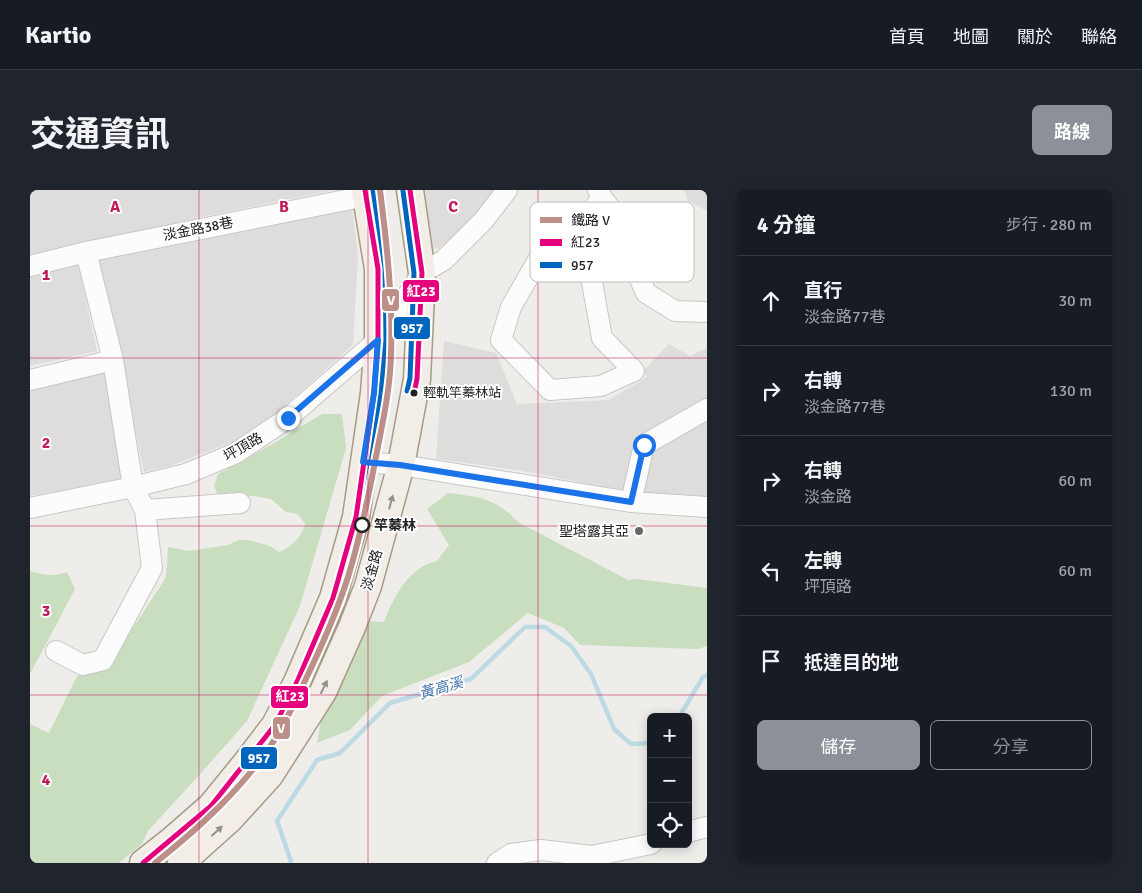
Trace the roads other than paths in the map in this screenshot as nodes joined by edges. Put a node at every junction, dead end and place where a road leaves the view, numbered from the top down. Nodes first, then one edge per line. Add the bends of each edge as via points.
1 (410, 190) edge
2 (507, 190) edge
3 (366, 193) edge
4 (86, 252) junction
5 (30, 266) edge
6 (422, 274) junction
7 (530, 275) edge
8 (591, 282) edge
9 (641, 282) edge
10 (707, 312) edge
11 (378, 340) junction
12 (113, 360) junction
13 (30, 380) edge
14 (707, 409) edge
15 (363, 462) junction
16 (400, 465) junction
17 (134, 487) junction
18 (631, 502) junction
19 (240, 504) dead end
20 (707, 507) edge
21 (30, 508) edge
22 (145, 510) junction
23 (56, 651) dead end
24 (707, 827) edge
25 (692, 831) edge
26 (647, 845) edge
27 (568, 858) edge
28 (143, 863) edge
29 (181, 863) edge
30 (498, 863) edge

1 - 6 main road, 淡金路
2 - 6 street, 坪頂路 via 484,220 444,260
3 - 4 street, 淡金路38巷
3 - 11 main road via 378,268
4 - 5 street, 淡金路38巷
4 - 12 street
6 - 11 street, 坪頂路
6 - 16 main road, 淡金路 via 417,380
7 - 8 street via 511,307 501,340 550,390 601,386 634,371 602,338
9 - 10 street via 646,292 675,311
11 - 15 main road
11 - 17 street, 坪頂路 via 288,418 236,453 186,474
12 - 13 street
12 - 17 street
14 - 18 street via 644,445
15 - 16 street
15 - 28 main road via 356,517 333,598 275,725 210,806
16 - 18 street
29 -> 16 main road, 淡金路 via 230,819 270,775 323,692 368,586
17 - 21 street, 坪頂路
17 - 22 street
18 - 20 street
19 - 22 street
22 - 23 street via 152,568 103,660 84,665
24 - 25 street
26 - 27 street
27 - 30 street via 541,850 511,854

